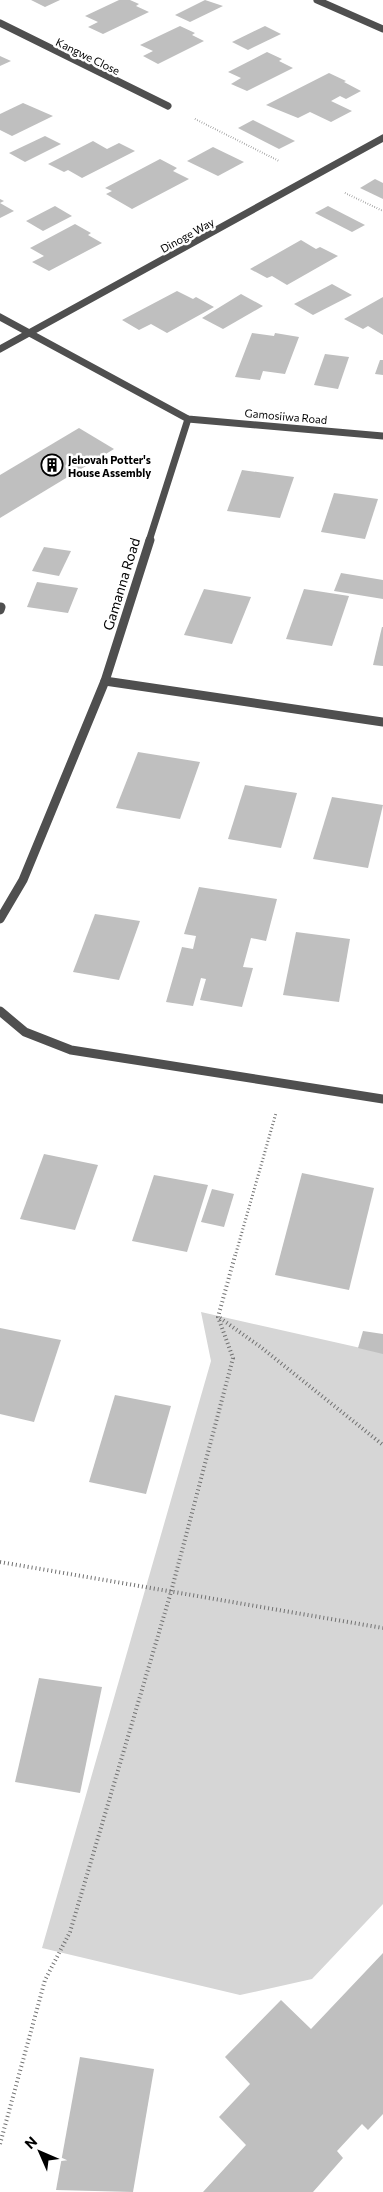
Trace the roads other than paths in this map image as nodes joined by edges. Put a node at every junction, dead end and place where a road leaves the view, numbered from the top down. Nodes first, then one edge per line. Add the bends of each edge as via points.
1 (317, 0) edge
2 (0, 23) edge
3 (383, 30) edge
4 (168, 106) road end
5 (383, 138) edge
6 (0, 317) edge
7 (29, 334) junction
8 (0, 349) edge
9 (188, 418) junction
10 (383, 436) edge
11 (105, 681) junction
12 (383, 722) edge
13 (0, 919) edge
14 (0, 1011) edge
15 (383, 1099) edge

1 - 3 street
2 - 4 street, Kangwe Close
5 - 7 street, Dinoge Way
6 - 7 street
7 - 8 street, Dinoge Way
7 - 9 street
9 - 10 street, Gamosiiwa Road
9 - 11 street, Gamanna Road
11 - 12 street
11 - 13 street, Gamanna Road via 24,880
14 - 15 street via 25,1032 71,1050

